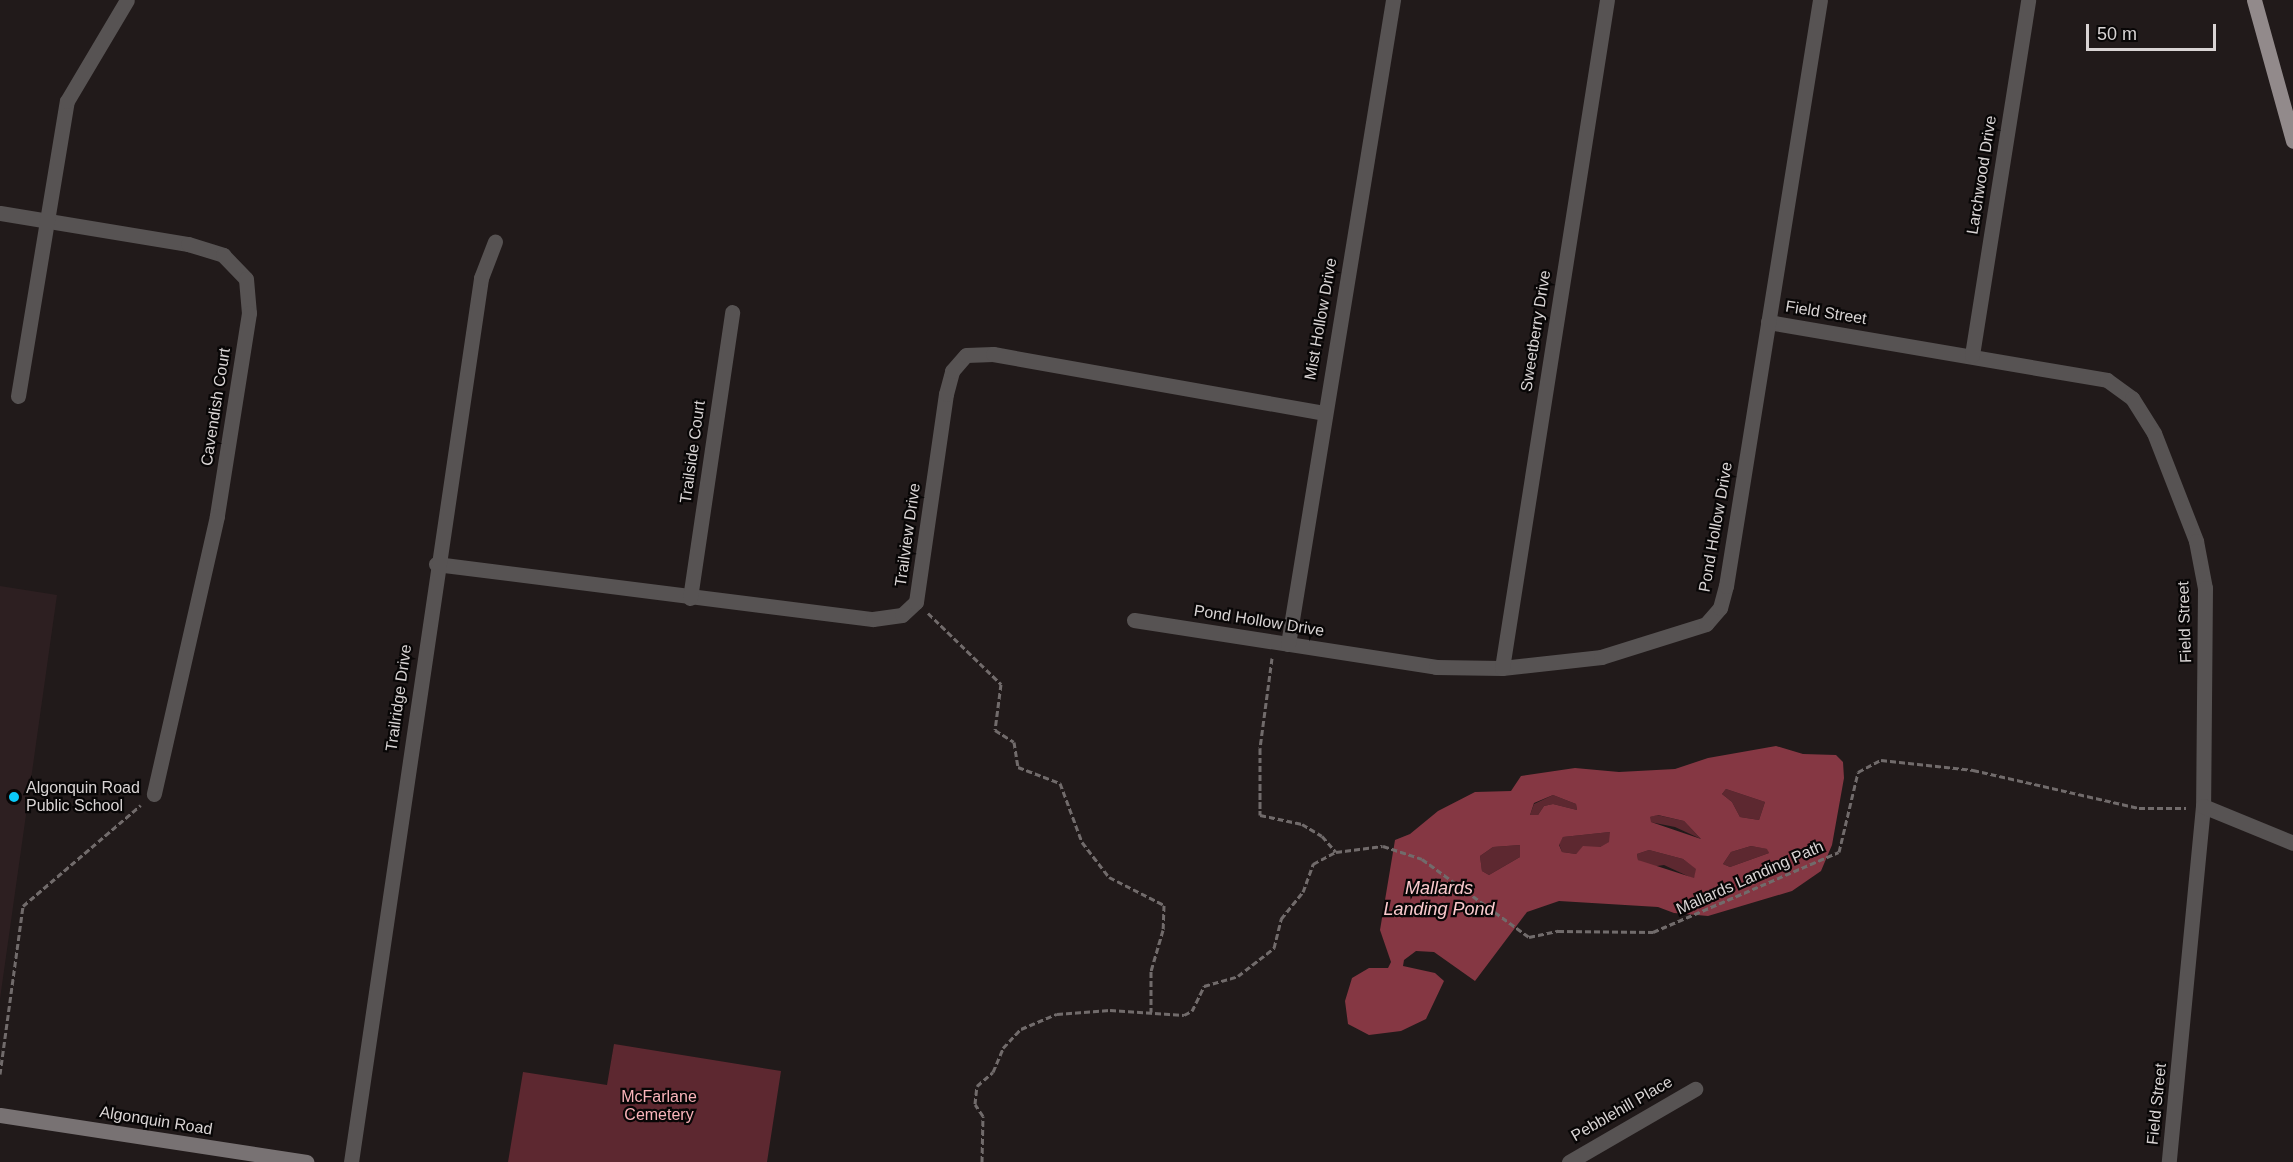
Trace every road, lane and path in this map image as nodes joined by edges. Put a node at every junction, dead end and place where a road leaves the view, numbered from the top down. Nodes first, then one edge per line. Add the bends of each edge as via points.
1 (127, 0) edge
2 (1393, 0) edge
3 (1607, 0) edge
4 (1820, 0) edge
5 (2028, 0) edge
6 (2254, 0) edge
7 (2293, 141) edge
8 (0, 213) edge
9 (46, 221) junction
10 (495, 242) dead end
11 (732, 312) dead end
12 (1768, 322) junction
13 (1971, 355) junction
14 (18, 396) dead end
15 (1324, 413) junction
16 (436, 564) junction
17 (690, 598) junction
18 (916, 602) junction
19 (1134, 620) dead end
20 (1281, 643) junction
21 (1502, 668) junction
22 (154, 794) joint
23 (2203, 806) junction
24 (2293, 843) edge
25 (1336, 852) junction
26 (1151, 1012) junction
27 (0, 1074) edge
28 (1695, 1089) dead end
29 (0, 1115) edge
30 (306, 1162) edge
31 (351, 1162) edge
32 (982, 1162) edge
33 (1569, 1162) edge
34 (2169, 1162) edge

1 - 9 street via 67,101
2 - 15 street, Mist Hollow Drive
3 - 21 street, Sweetberry Drive
4 - 12 street, Pond Hollow Drive
5 - 13 street, Larchwood Drive
6 - 7 main road
8 - 9 street, Cavendish Court
9 - 14 street
9 - 22 street, Cavendish Court via 188,244 223,255 246,279 249,313 217,516
10 - 16 street, Trailridge Drive via 481,278
11 - 17 street, Trailside Court
12 - 13 street, Field Street
12 - 21 street, Pond Hollow Drive via 1720,608 1706,624 1601,657
13 - 23 street, Field Street via 2107,380 2132,398 2154,433 2196,541 2205,588
15 - 18 street, Trailview Drive via 993,354 966,355 952,371 946,394
15 - 20 street, Mist Hollow Drive
16 - 17 street, Trailview Drive
16 - 31 street, Trailridge Drive
17 - 18 street, Trailview Drive via 873,619 902,615
18 - 26 path via 1002,684 996,730 1014,742 1018,767 1060,783 1082,842 1109,877 1164,905 1163,930 1151,972
19 - 20 street, Pond Hollow Drive
20 - 21 street, Pond Hollow Drive via 1436,667
20 - 25 path via 1260,748 1260,815 1302,824 1322,836
22 - 27 path via 23,906
23 - 24 street
23 - 25 path, Mallards Landing Path via 2139,808 1973,770 1881,760 1858,772 1843,846 1828,857 1653,932 1558,931 1529,938 1422,859 1383,846
23 - 34 street, Field Street
25 - 26 path, Mallards Landing Path via 1312,864 1303,892 1281,919 1274,948 1259,962 1238,976 1204,986 1192,1011 1184,1015
26 - 32 path, Mallards Landing Path via 1057,1014 1021,1029 1003,1048 993,1072 977,1086 975,1104 983,1116
28 - 33 street, Pebblehill Place
29 - 30 street, Algonquin Road

